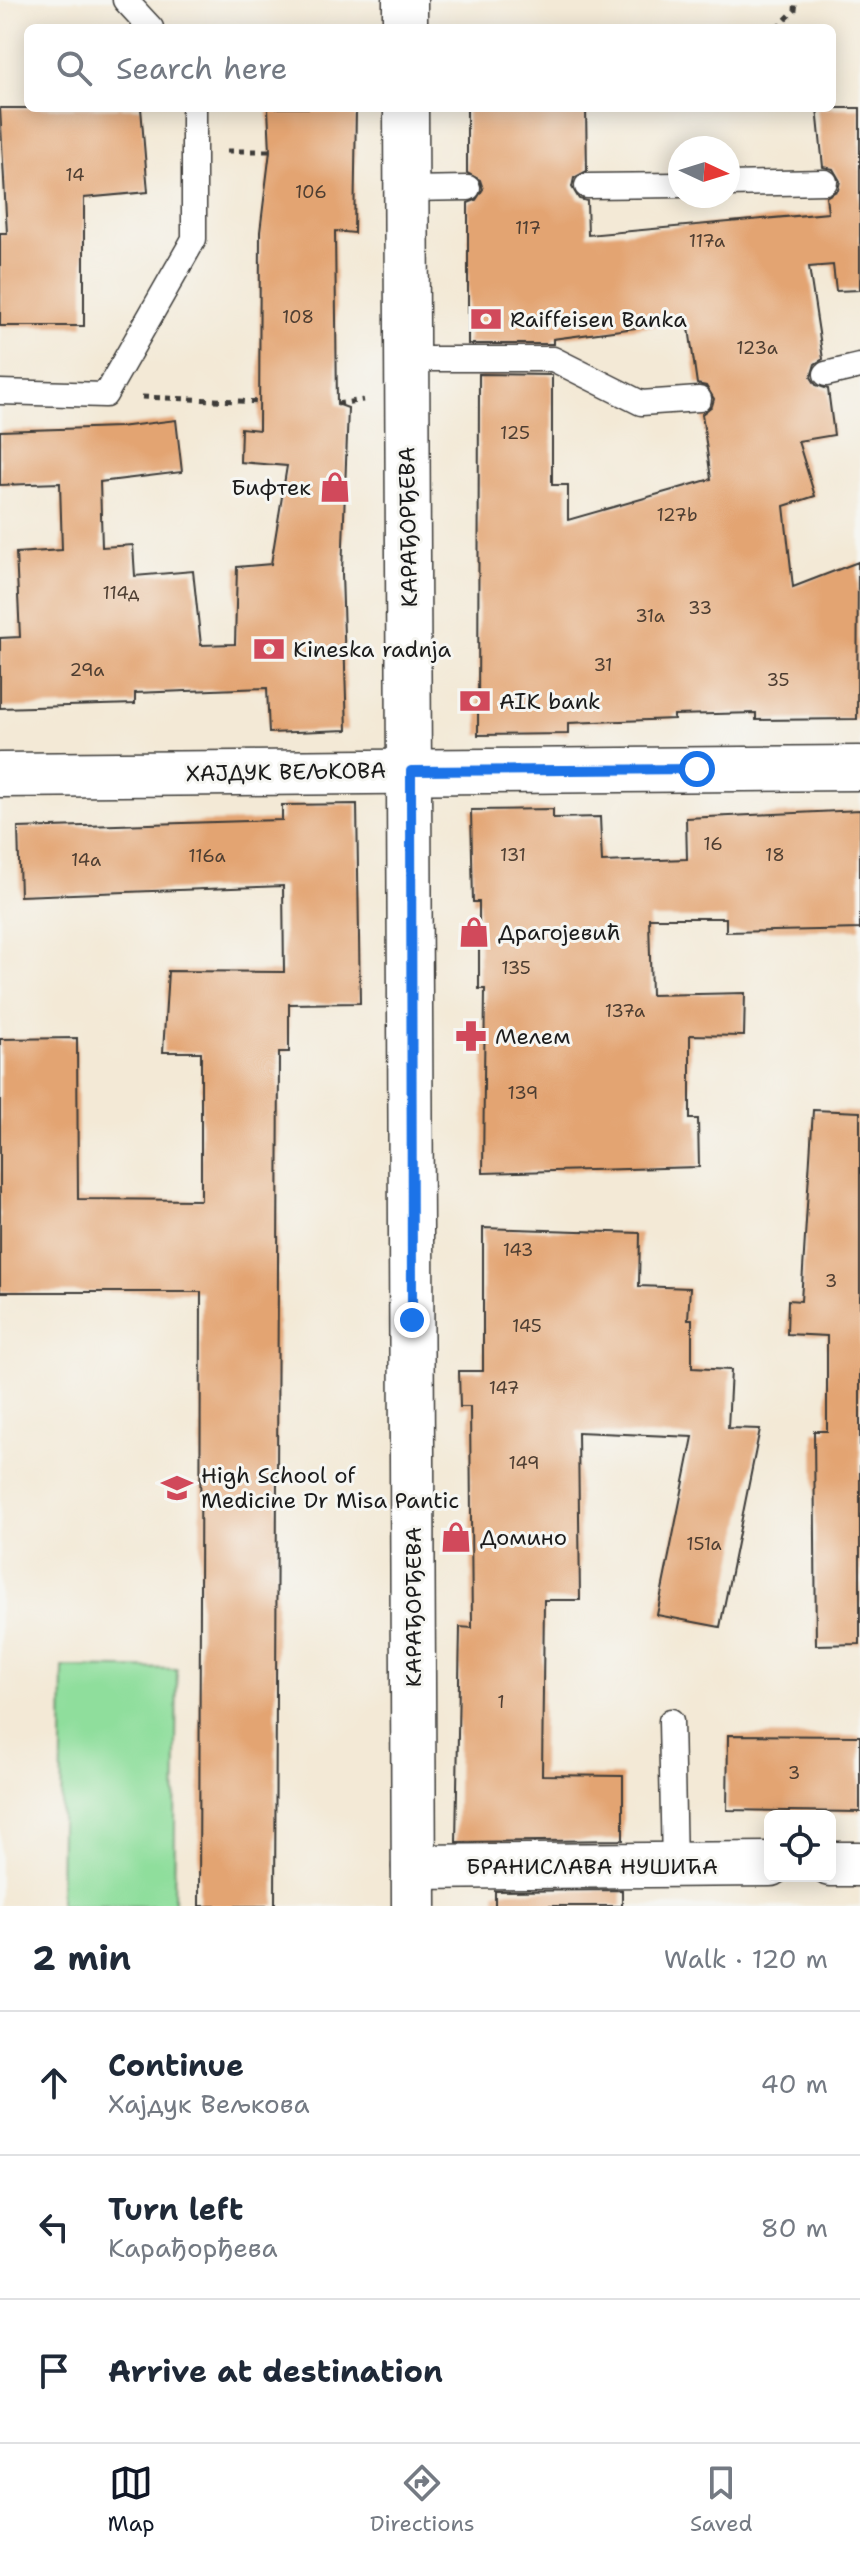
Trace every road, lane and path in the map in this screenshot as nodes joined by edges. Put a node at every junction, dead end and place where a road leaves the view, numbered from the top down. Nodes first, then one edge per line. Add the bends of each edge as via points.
1 (125, 0) edge
2 (405, 0) edge
3 (796, 0) edge
4 (147, 24) edge
5 (405, 24) edge
6 (781, 24) edge
7 (194, 112) edge
8 (406, 112) edge
9 (194, 151) junction
10 (271, 151) dead end
11 (825, 182) dead end
12 (740, 184) edge
13 (668, 185) edge
14 (587, 186) dead end
15 (468, 188) dead end
16 (407, 189) junction
17 (406, 359) junction
18 (860, 366) edge
19 (826, 374) dead end
20 (0, 392) edge
21 (105, 395) junction
22 (699, 399) dead end
23 (259, 402) dead end
24 (860, 768) edge
25 (411, 771) junction
26 (0, 775) edge
27 (671, 1721) dead end
28 (764, 1864) edge
29 (836, 1864) edge
30 (860, 1864) edge
31 (674, 1865) junction
32 (414, 1886) edge

1 - 4 lane
2 - 5 street
3 - 6 path via 795,10
7 - 9 lane
8 - 16 street, КАРАЂОРЂЕВА
9 - 10 path
9 - 21 lane via 194,239
11 - 12 lane
13 - 14 lane
15 - 16 lane
16 - 17 street, КАРАЂОРЂЕВА
17 - 22 lane via 553,359 641,403
17 - 25 street, КАРАЂОРЂЕВА
18 - 19 lane
20 - 21 lane
21 - 23 path
24 - 25 street, ХАЈДУК ВЕЉКОВА
25 - 26 street, ХАЈДУК ВЕЉКОВА
25 - 32 street, КАРАЂОРЂЕВА
27 - 31 lane
28 - 31 street, БРАНИСЛАВА НУШИЋА
29 - 30 street
31 - 32 street, БРАНИСЛАВА НУШИЋА

